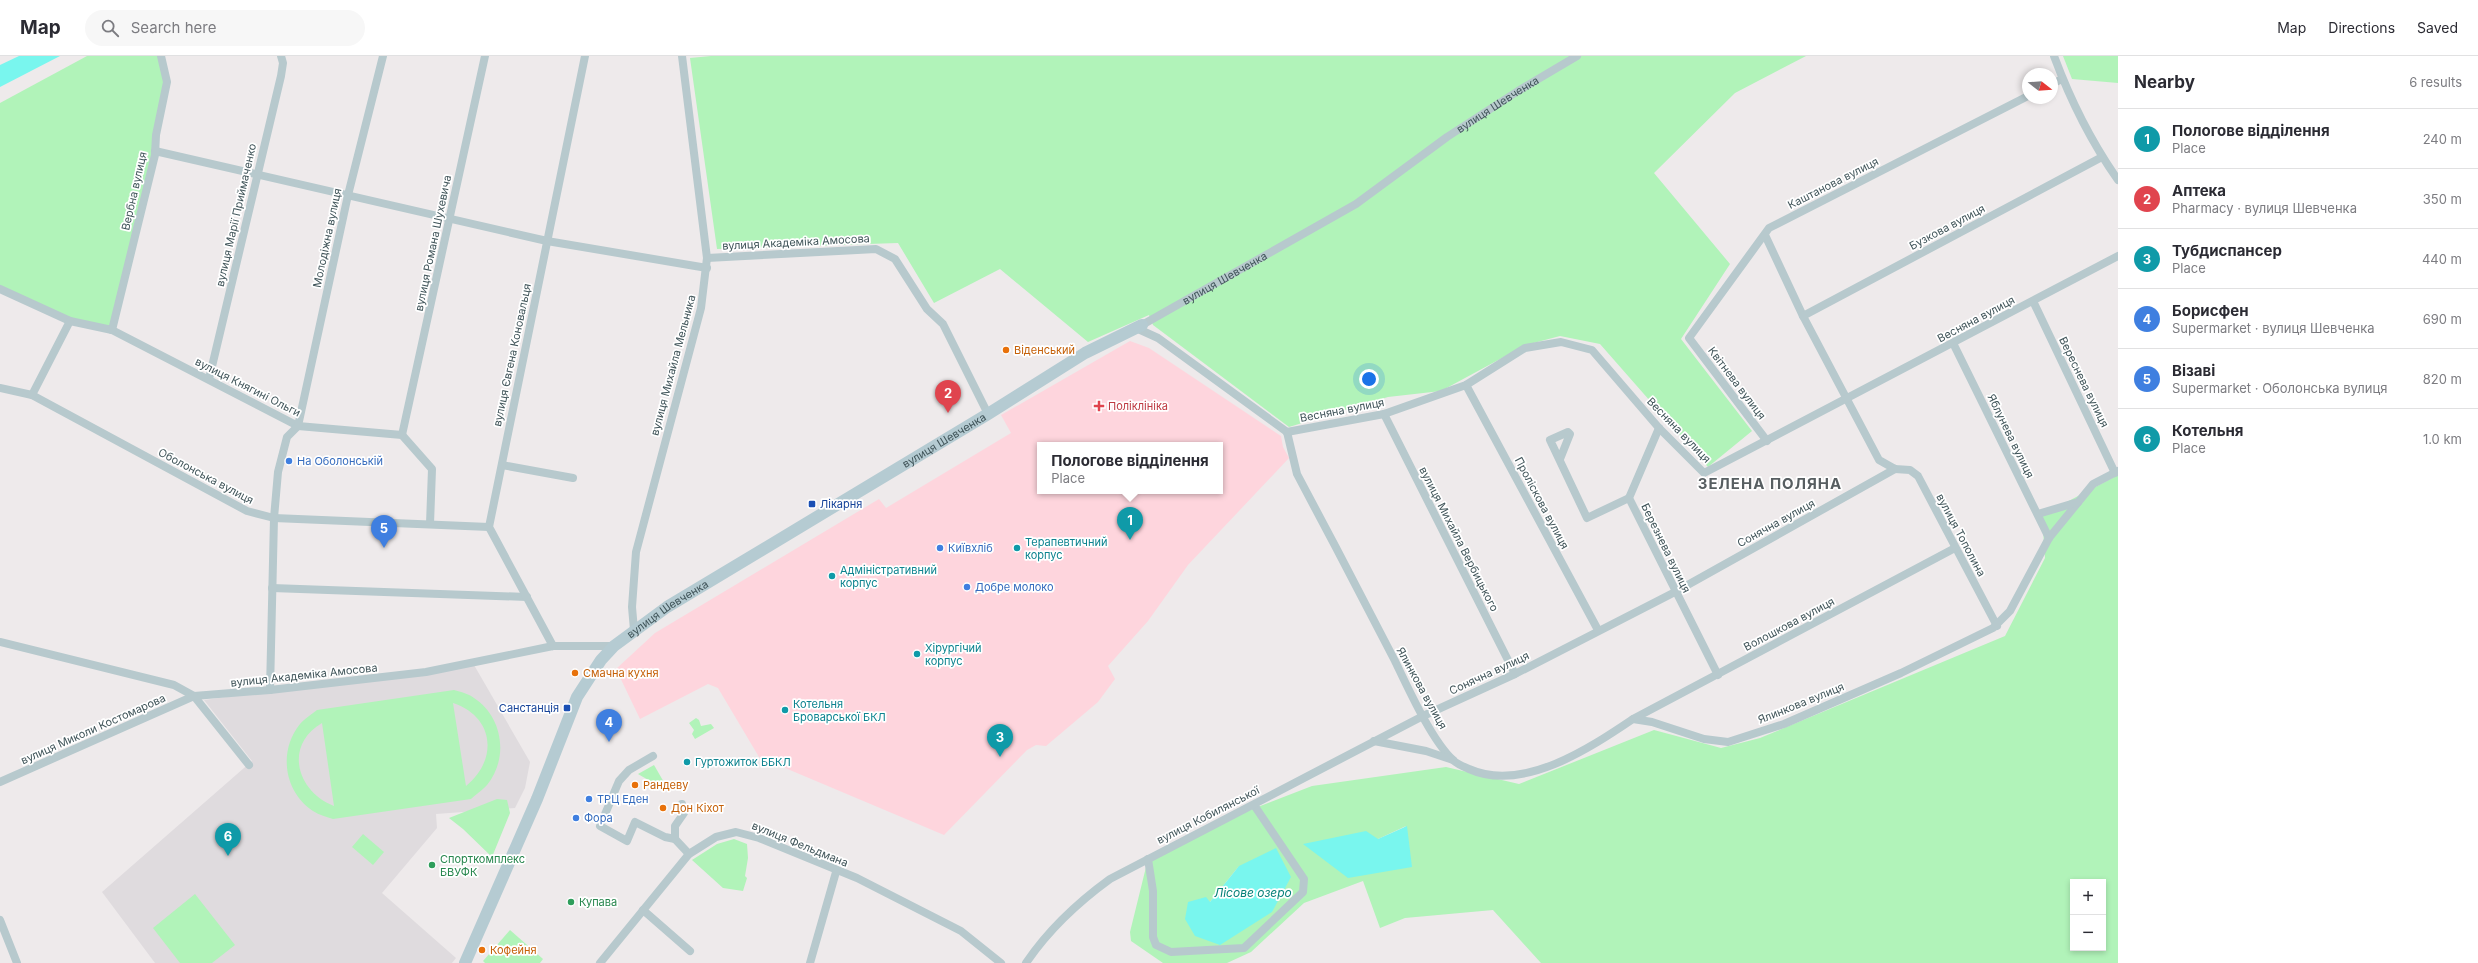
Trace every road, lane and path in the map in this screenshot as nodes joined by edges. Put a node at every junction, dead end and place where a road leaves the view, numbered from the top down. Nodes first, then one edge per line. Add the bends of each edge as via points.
1 (161, 56) edge
2 (280, 56) edge
3 (383, 56) edge
4 (485, 56) edge
5 (586, 56) edge
6 (683, 56) edge
7 (1578, 56) edge
8 (2054, 56) edge
9 (2062, 79) junction
10 (2058, 81) edge
11 (2022, 99) edge
12 (155, 151) junction
13 (2102, 157) junction
14 (257, 174) junction
15 (2118, 180) edge
16 (348, 195) junction
17 (450, 217) junction
18 (1764, 235) junction
19 (547, 241) junction
20 (2118, 256) edge
21 (707, 258) junction
22 (707, 268) junction
23 (0, 289) edge
24 (2033, 301) junction
25 (1803, 316) junction
26 (70, 321) junction
27 (1139, 327) junction
28 (112, 330) junction
29 (1689, 338) joint
30 (1954, 343) junction
31 (209, 379) junction
32 (1466, 385) junction
33 (0, 388) edge
34 (32, 395) junction
35 (1848, 400) junction
36 (988, 414) junction
37 (1384, 414) junction
38 (298, 426) junction
39 (1659, 428) junction
40 (1287, 432) junction
41 (402, 435) junction
42 (1767, 441) junction
43 (1560, 459) dead end
44 (502, 465) junction
45 (1895, 469) junction
46 (2116, 472) edge
47 (573, 478) dead end
48 (1629, 498) junction
49 (2078, 502) junction
50 (2038, 514) junction
51 (274, 518) junction
52 (430, 524) junction
53 (489, 527) junction
54 (2049, 538) junction
55 (1955, 548) junction
56 (272, 588) junction
57 (1675, 592) junction
58 (527, 597) junction
59 (1997, 626) junction
60 (634, 630) junction
61 (1598, 630) junction
62 (0, 642) edge
63 (553, 646) junction
64 (614, 646) junction
65 (1515, 674) junction
66 (1718, 675) junction
67 (270, 690) junction
68 (194, 696) junction
69 (1423, 716) junction
70 (1633, 719) junction
71 (1374, 741) junction
72 (654, 756) dead end
73 (1453, 760) junction
74 (249, 765) dead end
75 (0, 782) edge
76 (682, 804) dead end
77 (1254, 805) junction
78 (675, 839) junction
79 (689, 854) junction
80 (1148, 859) junction
81 (836, 872) junction
82 (643, 910) junction
83 (0, 920) edge
84 (690, 951) dead end
85 (467, 962) edge
86 (17, 963) edge
87 (600, 963) edge
88 (810, 963) edge
89 (1001, 963) edge
90 (1026, 963) edge

1 - 12 street, Вербна вулиця via 167,82
2 - 14 street, вулиця Марії Приймаченко via 280,76
3 - 16 street, Молодіжна вулиця
4 - 17 street, вулиця Романа Шухевича
5 - 19 street, вулиця Євгена Коновальця
6 - 21 street, вулиця Михайла Мельника
7 - 27 street, вулиця Шевченка via 1518,91 1448,137 1356,204
8 - 9 street
9 - 10 street
9 - 13 street
11 - 18 street, Каштанова вулиця via 1769,228
12 - 14 street
12 - 28 street, Вербна вулиця
13 - 15 street
13 - 25 street, Бузкова вулиця
14 - 16 street
14 - 31 street, вулиця Марії Приймаченко
16 - 17 street
16 - 38 street, Молодіжна вулиця
17 - 19 street
17 - 41 street, вулиця Романа Шухевича
18 - 25 street
18 - 29 street, Каштанова вулиця
19 - 22 street
19 - 44 street, вулиця Євгена Коновальця
20 - 24 street, Весняна вулиця
21 - 22 street, вулиця Михайла Мельника
21 - 36 street, вулиця Академіка Амосова via 876,249 895,260 927,309 943,324
22 - 60 street, вулиця Михайла Мельника via 701,308 636,552 632,607
23 - 26 street, вулиця Княгині Ольги
24 - 30 street, Весняна вулиця
24 - 46 street, Вереснева вулиця
25 - 35 street
26 - 28 street, вулиця Княгині Ольги
26 - 34 street
27 - 36 street, вулиця Шевченка via 1085,354
27 - 40 street via 1158,338
28 - 31 street, вулиця Княгині Ольги
29 - 42 street, Квітнева вулиця
30 - 35 street, Весняна вулиця
30 - 50 street, Яблунева вулиця
31 - 38 street, вулиця Княгині Ольги
32 - 37 street, Весняна вулиця
32 - 39 street, Весняна вулиця via 1525,348 1561,342 1592,350
32 - 61 street, Проліскова вулиця
33 - 34 street, Оболонська вулиця
34 - 51 street, Оболонська вулиця via 247,511
35 - 42 street, Весняна вулиця
35 - 45 street via 1879,460
36 - 60 street, вулиця Шевченка via 667,607
37 - 40 street, Весняна вулиця
37 - 65 street, вулиця Михайла Вербицького
38 - 41 street, вулиця Княгині Ольги
38 - 51 street via 287,437 282,451
39 - 42 street, Весняна вулиця via 1704,473
39 - 48 street, Березнева вулиця
40 - 69 street, Ялинкова вулиця via 1297,474
41 - 52 street via 432,469
43 - 48 street via 1587,518
44 - 47 street
44 - 53 street, вулиця Євгена Коновальця
45 - 55 street, вулиця Тополина via 1910,470 1918,476
45 - 57 street, Сонячна вулиця
46 - 49 street, Ялинкова вулиця via 2092,484
48 - 57 street, Березнева вулиця
49 - 50 street
49 - 54 street, Ялинкова вулиця
50 - 54 street, Яблунева вулиця
51 - 52 street, Оболонська вулиця
51 - 56 street
52 - 53 street, Оболонська вулиця
53 - 58 street
54 - 59 street, Ялинкова вулиця via 2010,611
55 - 59 street, вулиця Тополина
55 - 66 street, Волошкова вулиця
56 - 58 street
56 - 67 street
57 - 61 street, Сонячна вулиця
57 - 66 street, Березнева вулиця
58 - 63 street
59 - 70 street, Ялинкова вулиця via 1901,673 1784,724 1728,742 1704,739 1652,722
60 - 64 street, вулиця Шевченка
61 - 65 street, Сонячна вулиця
62 - 68 street via 174,685
63 - 64 street, вулиця Академіка Амосова
63 - 67 street, вулиця Академіка Амосова via 426,672
64 - 85 street, вулиця Шевченка via 601,660 577,697 537,799
65 - 69 street, Сонячна вулиця
66 - 70 street, Волошкова вулиця
67 - 68 street, вулиця Академіка Амосова
68 - 74 street
68 - 75 street, вулиця Миколи Костомарова
69 - 71 street, вулиця Кобилянської
69 - 73 street, Ялинкова вулиця
70 - 73 street, Ялинкова вулиця via 1581,752 1530,773 1498,775 1470,770
71 - 73 street via 1426,751
71 - 77 street, вулиця Кобилянської
72 - 78 street via 629,770 619,781 600,826 627,841 635,822 665,837
76 - 78 street via 684,813 675,826
77 - 80 street, вулиця Кобилянської
77 - 80 street via 1306,884 1303,892 1244,948 1171,952 1156,945 1153,937 1153,891
78 - 79 street
79 - 81 street, вулиця Фельдмана via 716,837 736,832 759,838
79 - 82 street, вулиця Фельдмана
80 - 90 street, вулиця Кобилянської via 1110,879 1078,903 1042,939
81 - 88 street
81 - 89 street, вулиця Фельдмана via 858,878 961,931
82 - 84 street
82 - 87 street, вулиця Фельдмана
83 - 86 street

